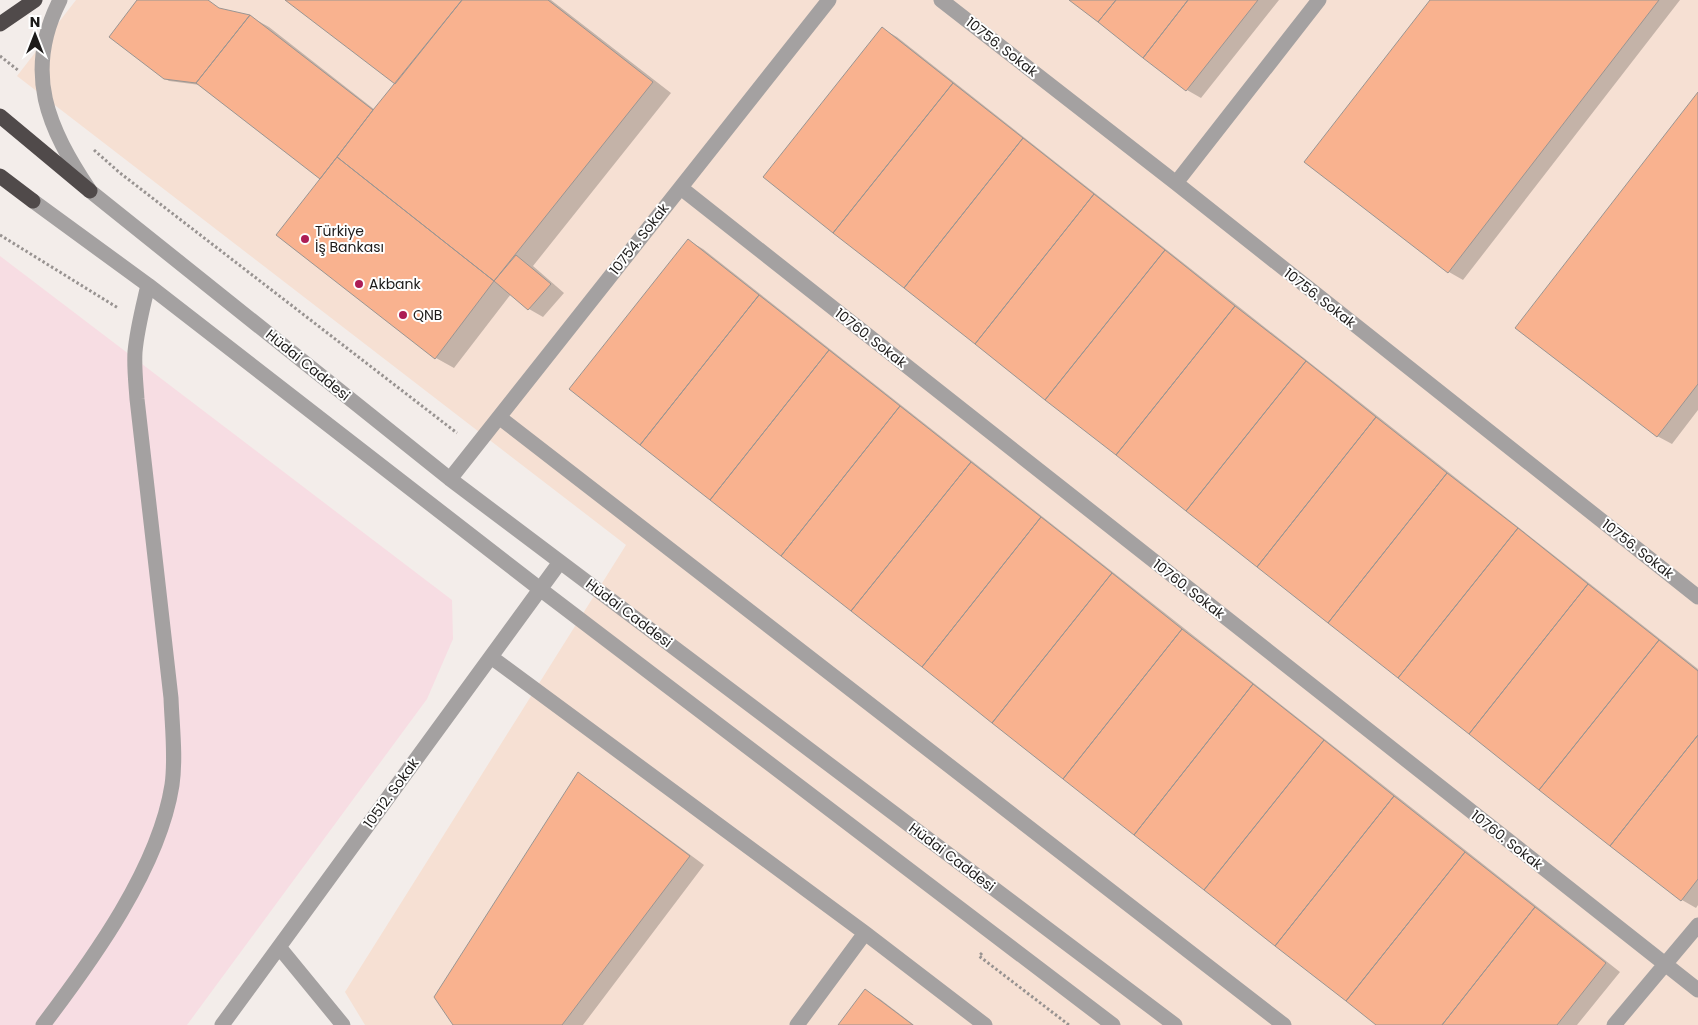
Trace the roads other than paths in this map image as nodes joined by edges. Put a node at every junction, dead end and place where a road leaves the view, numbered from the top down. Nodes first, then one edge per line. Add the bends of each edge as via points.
1 (35, 0) edge
2 (60, 0) edge
3 (829, 0) edge
4 (941, 0) edge
5 (1319, 0) edge
6 (0, 24) edge
7 (0, 116) edge
8 (0, 176) edge
9 (1176, 184) junction
10 (680, 188) junction
11 (0, 189) edge
12 (90, 191) junction
13 (33, 201) junction
14 (148, 285) junction
15 (499, 417) junction
16 (450, 479) junction
17 (560, 562) junction
18 (540, 589) junction
19 (1698, 597) edge
20 (491, 657) junction
21 (1698, 925) edge
22 (865, 933) junction
23 (279, 947) junction
24 (1664, 965) junction
25 (1698, 990) edge
26 (43, 1025) edge
27 (222, 1025) edge
28 (344, 1025) edge
29 (797, 1025) edge
30 (985, 1025) edge
31 (1113, 1025) edge
32 (1175, 1025) edge
33 (1284, 1025) edge
34 (1614, 1025) edge

1 - 6 highway
2 - 12 street via 49,27 43,57 45,103 62,144
3 - 10 street, 10754. Sokak
4 - 9 street, 10756. Sokak
5 - 9 street
7 - 12 highway
8 - 13 highway
9 - 19 street, 10756. Sokak
10 - 15 street, 10754. Sokak
10 - 24 street, 10760. Sokak
11 - 13 highway
12 - 16 street, Hüdai Caddesi
13 - 14 street
14 - 18 street
14 - 26 street via 136,351 137,400 171,698 172,785 162,826 128,901
15 - 16 street, 10754. Sokak
15 - 33 street
16 - 17 street, Hüdai Caddesi
17 - 18 street, 10512. Sokak
17 - 32 street, Hüdai Caddesi
18 - 20 street, 10512. Sokak
18 - 31 street
20 - 22 street
20 - 23 street, 10512. Sokak
21 - 24 street
22 - 29 street
22 - 30 street
23 - 27 street, 10512. Sokak
23 - 28 street
24 - 25 street, 10760. Sokak
24 - 34 street

